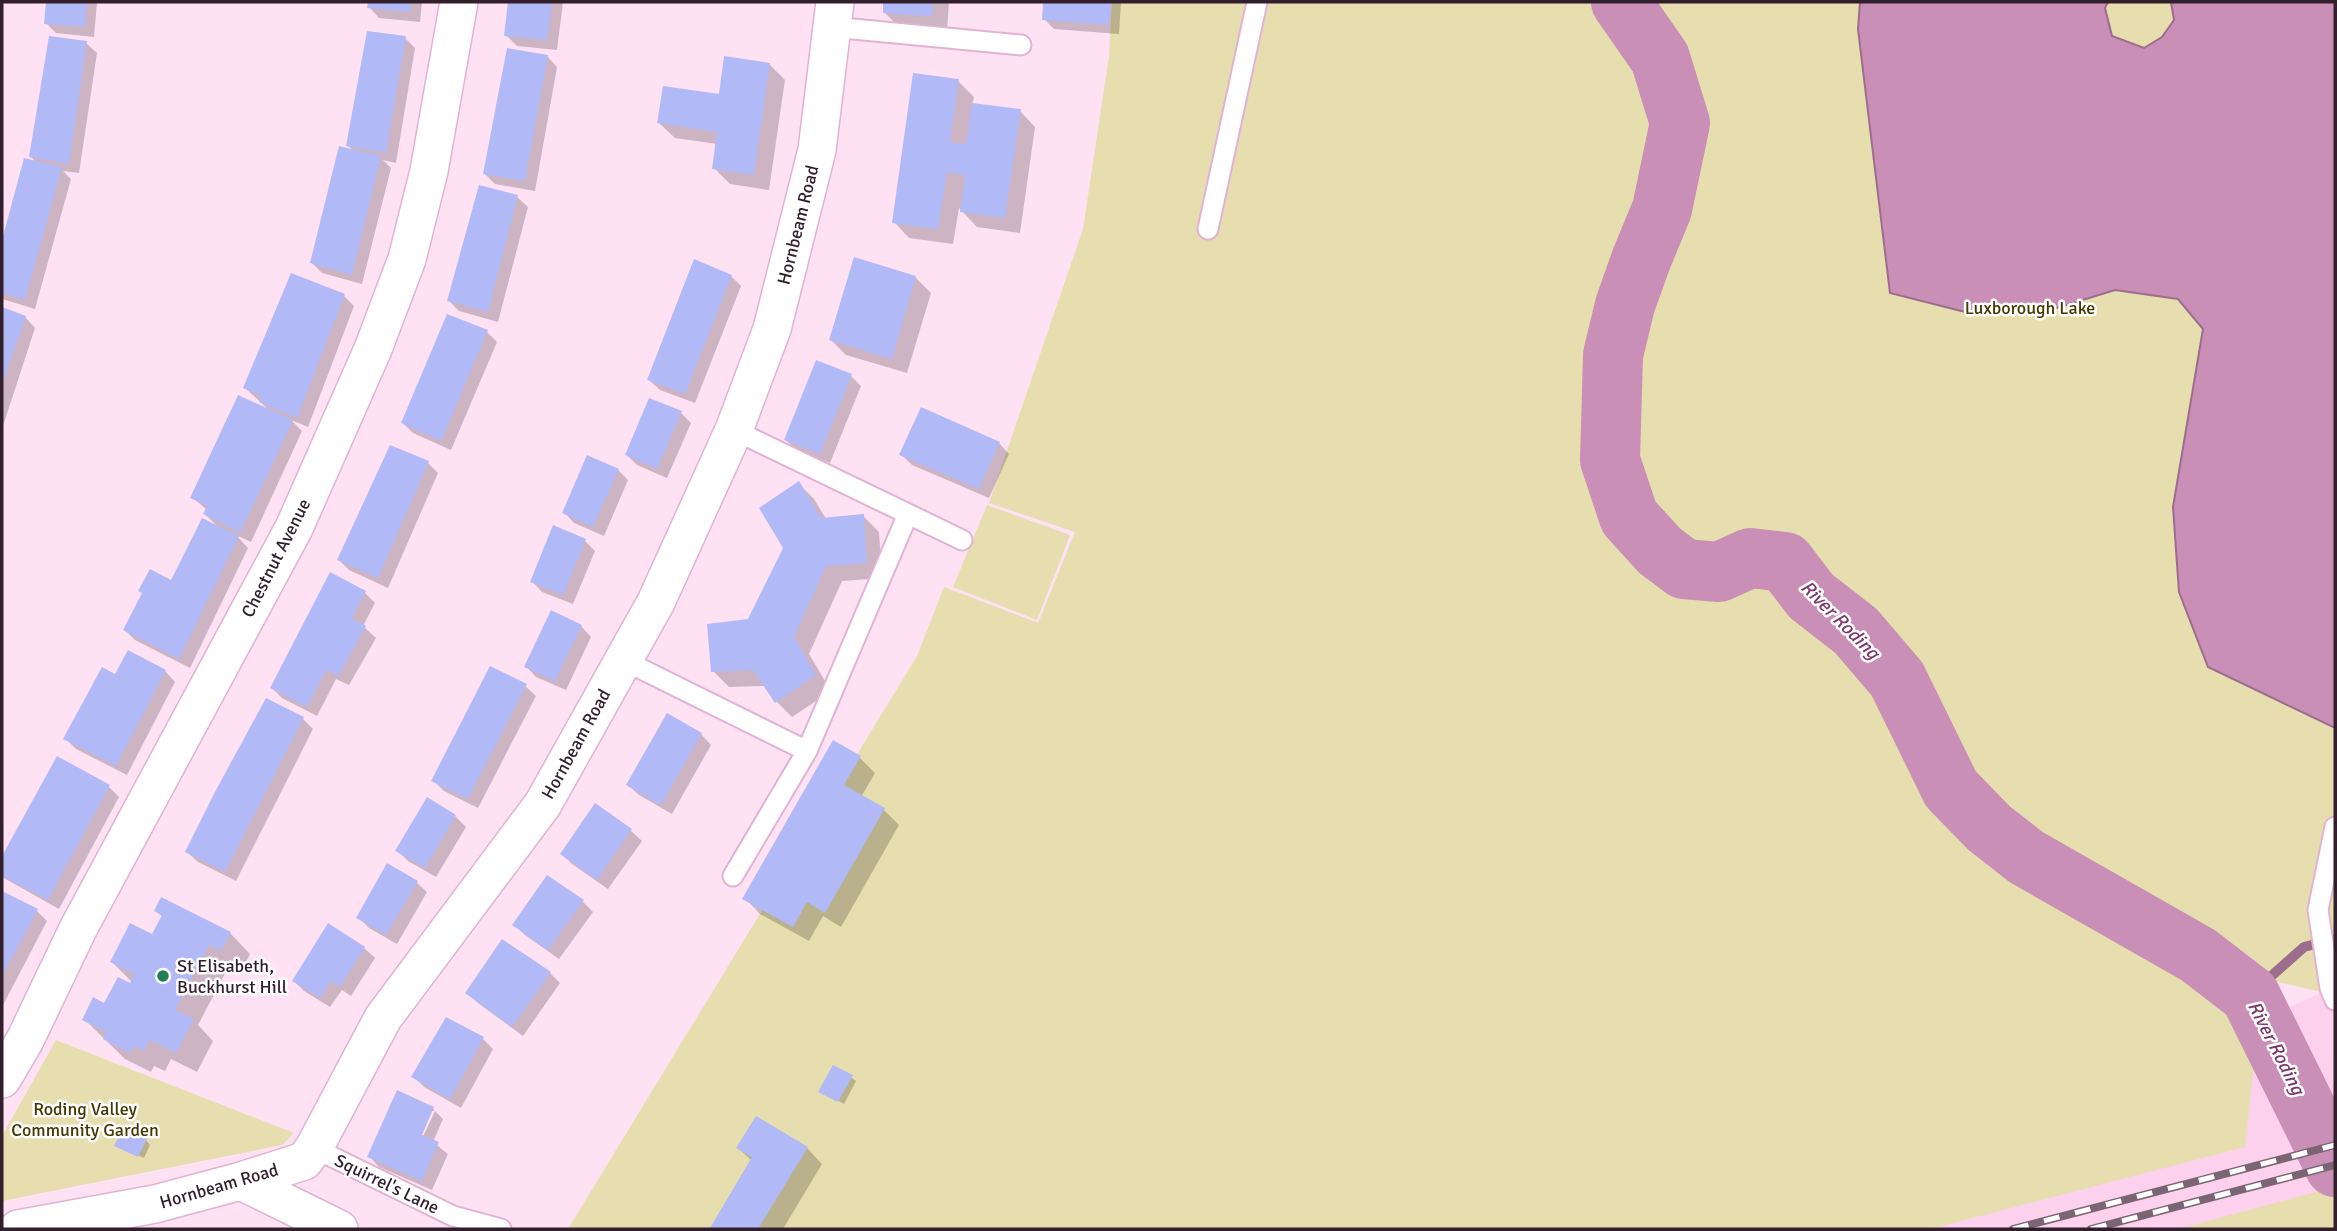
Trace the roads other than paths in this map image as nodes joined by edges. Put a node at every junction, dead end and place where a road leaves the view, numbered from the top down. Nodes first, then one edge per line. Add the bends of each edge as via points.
1 (460, 2) edge
2 (1257, 2) edge
3 (833, 14) edge
4 (1021, 45) dead end
5 (1208, 229) dead end
6 (734, 430) junction
7 (908, 514) junction
8 (962, 540) dead end
9 (623, 660) junction
10 (807, 751) junction
11 (2335, 827) edge
12 (733, 876) dead end
13 (2335, 1000) edge
14 (2, 1079) edge
15 (314, 1149) junction
16 (241, 1181) junction
17 (111, 1221) edge
18 (18, 1229) edge
19 (340, 1229) edge
20 (500, 1229) edge

1 - 14 street, Chestnut Avenue via 429,171 407,260 373,349 294,528
2 - 5 lane
3 - 4 lane
3 - 6 street, Hornbeam Road via 817,150 772,329
6 - 7 lane
6 - 9 street, Hornbeam Road via 656,603
7 - 8 lane
7 - 10 lane
9 - 10 lane
9 - 15 street, Hornbeam Road via 543,804 383,1018
10 - 12 lane
11 - 13 lane via 2318,910
15 - 16 street, Hornbeam Road via 304,1161
15 - 20 lane, Squirrel's Lane via 453,1216
16 - 17 street, Hornbeam Road
16 - 19 street
17 - 18 street, Hornbeam Road

